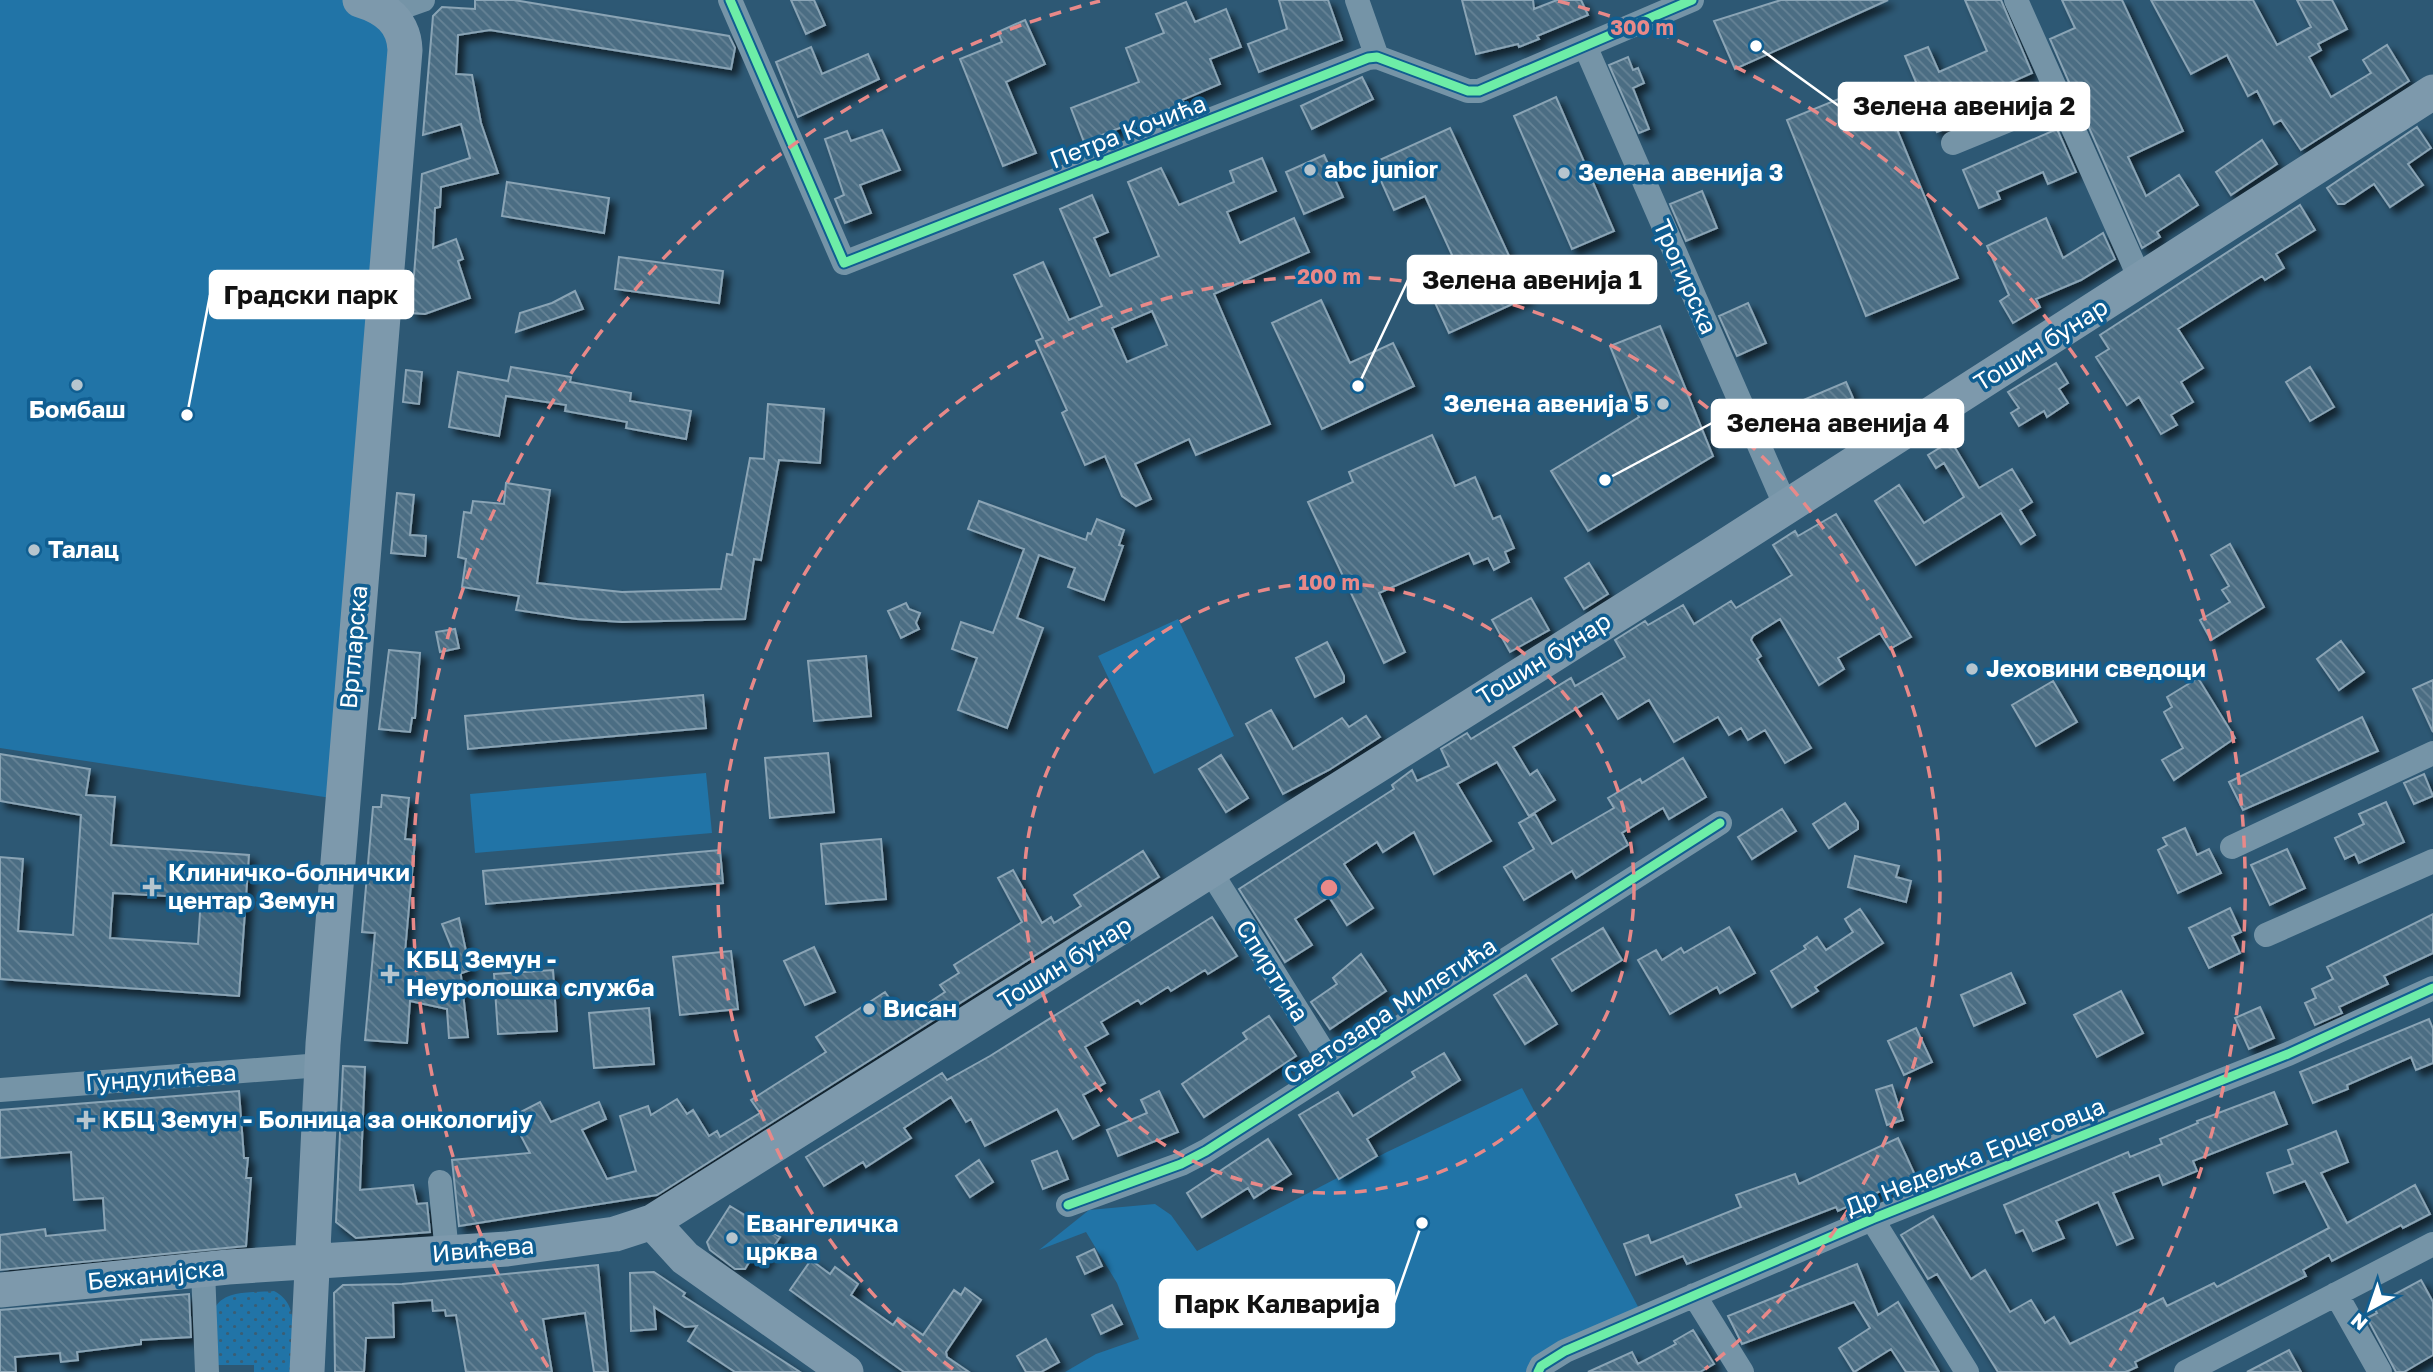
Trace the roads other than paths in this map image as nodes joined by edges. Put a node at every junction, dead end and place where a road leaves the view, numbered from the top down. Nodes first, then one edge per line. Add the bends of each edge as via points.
1 (360, 0) edge
2 (730, 0) edge
3 (1357, 0) edge
4 (1692, 0) edge
5 (2016, 0) edge
6 (406, 12) edge
7 (1586, 48) junction
8 (1377, 57) junction
9 (2433, 92) edge
10 (2060, 99) junction
11 (1953, 143) dead end
12 (2141, 281) junction
13 (1786, 507) junction
14 (2433, 753) edge
15 (1720, 823) dead end
16 (2231, 847) dead end
17 (2433, 861) edge
18 (1211, 872) junction
19 (2266, 935) dead end
20 (2433, 988) edge
21 (321, 1065) junction
22 (1334, 1069) junction
23 (0, 1090) edge
24 (440, 1182) dead end
25 (1068, 1205) dead end
26 (1872, 1219) junction
27 (652, 1222) junction
28 (2433, 1244) edge
29 (447, 1253) junction
30 (311, 1261) junction
31 (202, 1270) junction
32 (0, 1290) edge
33 (2336, 1294) junction
34 (1694, 1296) junction
35 (207, 1372) edge
36 (307, 1372) edge
37 (846, 1372) edge
38 (1538, 1372) edge
39 (1742, 1372) edge
40 (1967, 1372) edge
41 (2186, 1372) edge
42 (2380, 1372) edge

1 - 6 main road
2 - 8 street, Петра Кочића via 844,263
3 - 8 street
4 - 7 street
5 - 10 street
6 - 21 main road, Вртларска
7 - 8 street via 1479,91
7 - 13 street, Трогирска
9 - 12 main road, Тошин бунар
10 - 11 street
10 - 12 street
12 - 13 main road, Тошин бунар
13 - 18 main road, Тошин бунар
14 - 16 street
15 - 22 street, Светозара Милетића
17 - 19 street
18 - 22 street, Спиртина
18 - 27 main road, Тошин бунар
20 - 26 street, Др Недељка Ерцеговца via 2288,1054
21 - 23 street, Гундулићева
21 - 30 main road, Вртларска
22 - 25 street, Светозара Милетића via 1181,1164
24 - 29 street
26 - 34 street, Др Недељка Ерцеговца
26 - 40 street
27 - 29 main road, Ивићева via 578,1240
27 - 37 main road via 685,1258
28 - 33 street
29 - 30 main road, Ивићева
30 - 31 main road, Бежанијска
30 - 36 main road, Вртларска
31 - 32 main road, Бежанијска
31 - 35 street
33 - 41 street
33 - 42 street
34 - 38 street, Др Недељка Ерцеговца via 1565,1351
34 - 39 street

